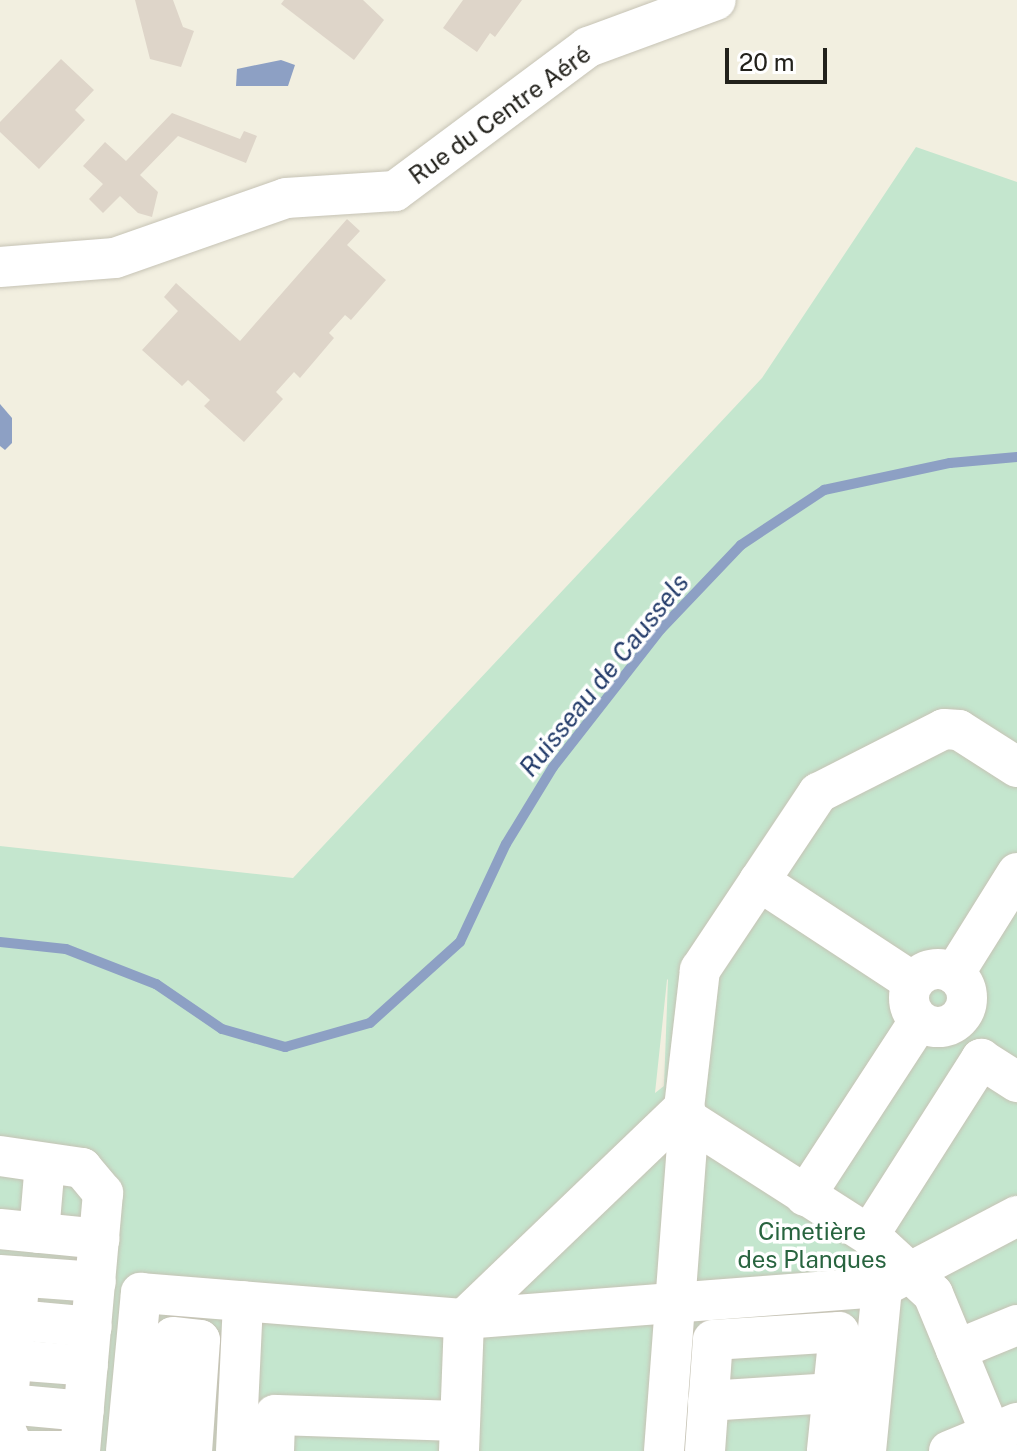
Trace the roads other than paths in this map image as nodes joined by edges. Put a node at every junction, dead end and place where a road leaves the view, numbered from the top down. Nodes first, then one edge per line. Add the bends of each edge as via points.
1 (716, 0) edge
2 (0, 267) edge
3 (1017, 767) edge
4 (1017, 873) edge
5 (759, 881) junction
6 (954, 974) junction
7 (913, 982) junction
8 (962, 1015) junction
9 (919, 1021) junction
10 (1017, 1052) edge
11 (1017, 1082) edge
12 (686, 1114) junction
13 (0, 1156) edge
14 (45, 1163) junction
15 (805, 1196) junction
16 (1017, 1216) edge
17 (0, 1229) edge
18 (39, 1233) junction
19 (869, 1235) junction
20 (100, 1239) junction
21 (10, 1276) edge
22 (896, 1278) junction
23 (96, 1282) junction
24 (243, 1301) junction
25 (674, 1303) junction
26 (464, 1319) junction
27 (16, 1320) junction
28 (1017, 1325) edge
29 (92, 1327) junction
30 (956, 1350) junction
31 (6, 1360) edge
32 (88, 1366) junction
33 (833, 1393) junction
34 (708, 1401) junction
35 (8, 1404) junction
36 (84, 1411) junction
37 (333, 1434) edge
38 (460, 1436) edge
39 (1002, 1436) edge
40 (179, 1438) edge
41 (237, 1440) edge
42 (13, 1450) edge
43 (126, 1451) edge
44 (274, 1451) edge
45 (664, 1451) edge
46 (705, 1451) edge
47 (827, 1451) edge
48 (866, 1451) edge
49 (949, 1451) edge

1 - 2 lane, Rue du Centre Aéré via 588,47 395,191 286,198 115,258
3 - 5 lane via 959,730 928,733 818,793
4 - 6 lane
5 - 7 lane
5 - 12 lane via 700,970
6 - 7 lane via 932,969
6 - 8 lane via 967,992
7 - 9 lane via 909,1003
8 - 9 lane via 942,1027
8 - 10 lane
9 - 15 lane
11 - 19 lane via 981,1059
12 - 15 lane
12 - 25 lane
12 - 26 lane
13 - 14 lane
14 - 18 lane
14 - 20 lane via 82,1168 103,1193
15 - 19 lane
16 - 22 lane
17 - 18 lane
18 - 20 lane
19 - 22 lane
20 - 23 lane
21 - 23 lane
21 - 27 lane
22 - 25 lane
22 - 30 lane via 933,1294
22 - 48 lane
23 - 29 lane
24 - 26 lane
24 - 41 lane
24 - 43 lane via 141,1293
25 - 26 lane
25 - 45 lane
26 - 38 lane
27 - 29 lane
27 - 31 lane
28 - 30 lane
29 - 32 lane
30 - 39 lane
31 - 32 lane
31 - 35 lane
32 - 36 lane
33 - 34 lane
33 - 34 lane via 839,1332 713,1340
33 - 47 lane
34 - 46 lane
35 - 36 lane
35 - 42 lane via 5,1429
36 - 42 lane via 80,1451
37 - 38 lane
37 - 44 lane via 275,1415
39 - 49 lane
40 - 41 lane

